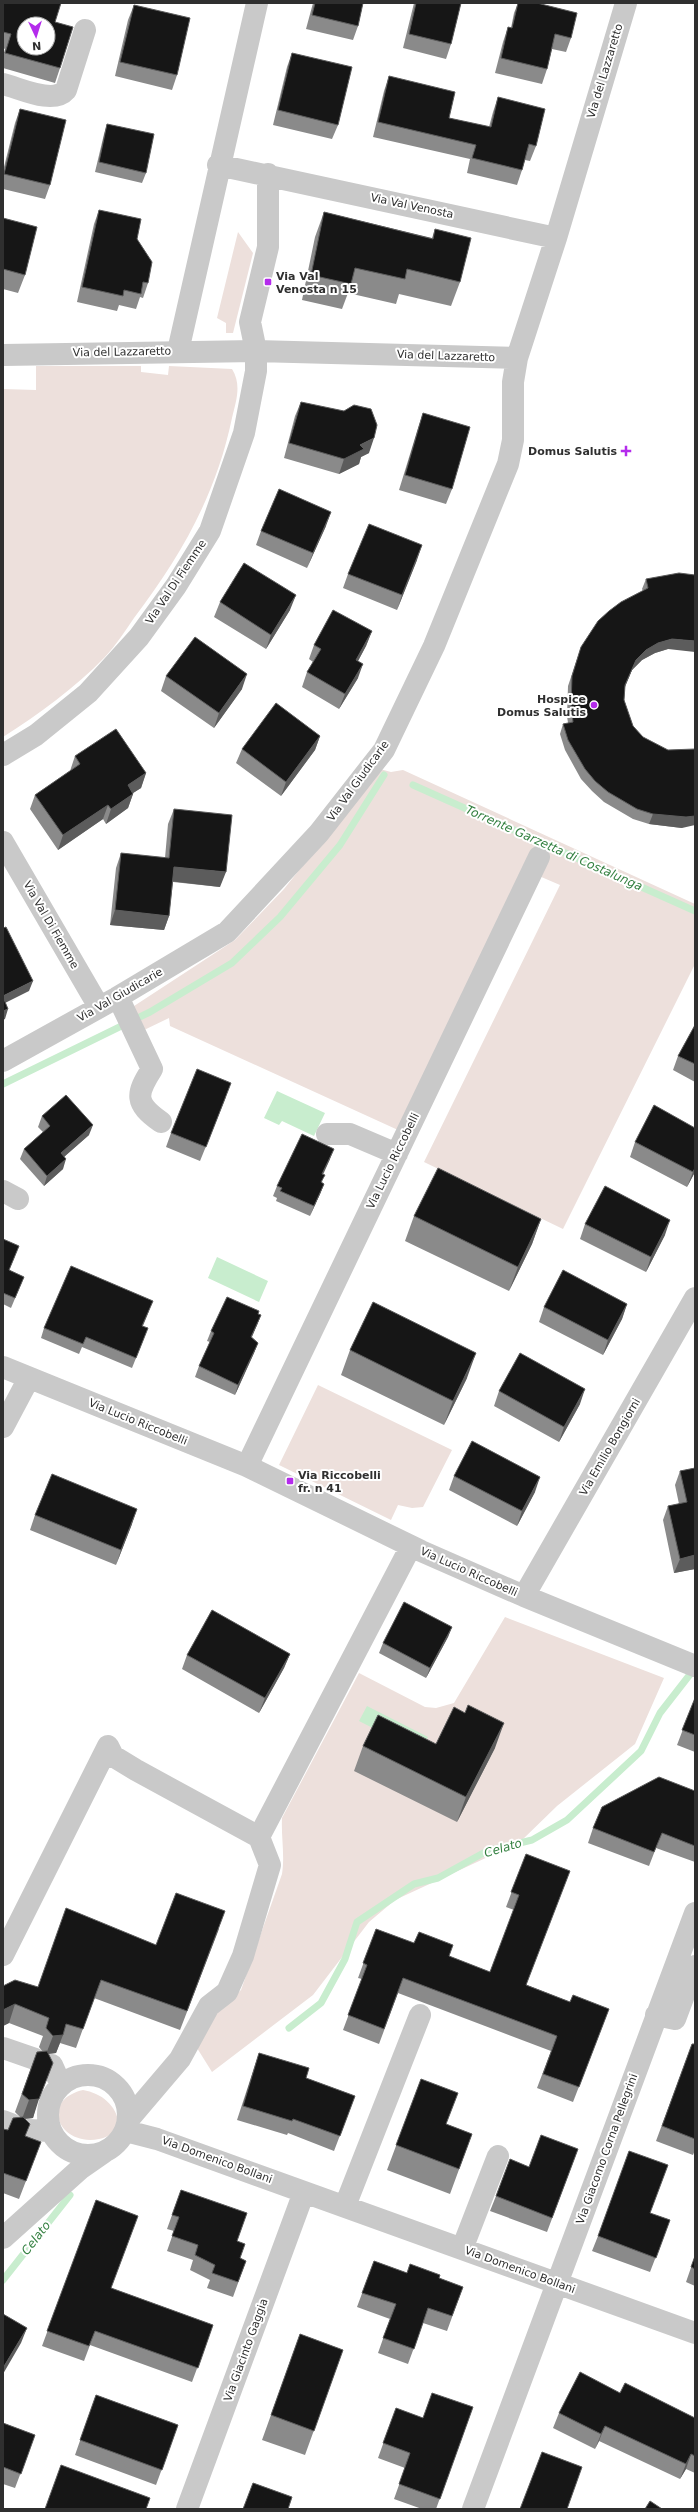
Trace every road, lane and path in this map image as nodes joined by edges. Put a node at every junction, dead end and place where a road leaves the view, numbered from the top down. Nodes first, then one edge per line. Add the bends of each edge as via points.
1 (257, 3) edge
2 (626, 3) edge
3 (85, 30) dead end
4 (11, 86) edge
5 (218, 165) junction
6 (268, 174) junction
7 (556, 238) junction
8 (178, 351) junction
9 (256, 351) junction
10 (3, 355) edge
11 (517, 358) junction
12 (3, 755) edge
13 (3, 842) edge
14 (538, 857) dead end
15 (114, 1005) junction
16 (3, 1061) edge
17 (160, 1122) dead end
18 (327, 1134) dead end
19 (397, 1154) junction
20 (695, 1298) edge
21 (3, 1367) edge
22 (28, 1378) junction
23 (3, 1427) edge
24 (247, 1466) junction
25 (411, 1546) junction
26 (524, 1596) junction
27 (695, 1666) edge
28 (259, 1837) junction
29 (695, 1913) edge
30 (3, 1955) edge
31 (695, 1966) edge
32 (656, 2014) junction
33 (420, 2015) dead end
34 (3, 2048) edge
35 (61, 2085) junction
36 (14, 2125) edge
37 (128, 2125) junction
38 (51, 2131) junction
39 (104, 2153) junction
40 (498, 2156) dead end
41 (304, 2192) junction
42 (345, 2206) junction
43 (3, 2238) edge
44 (462, 2249) junction
45 (557, 2283) junction
46 (695, 2333) edge
47 (187, 2509) edge
48 (473, 2509) edge

1 - 5 street
2 - 7 street, Via del Lazzaretto
3 - 4 street via 66,90 62,95 54,97
5 - 6 street, Via Val Venosta
5 - 8 street
6 - 7 street, Via Val Venosta
6 - 9 street via 268,247 250,322
7 - 11 street, Via del Lazzaretto
8 - 9 street, Via del Lazzaretto
8 - 10 street, Via del Lazzaretto
9 - 11 street, Via del Lazzaretto
9 - 12 street, Via Val Di Fiemme via 256,371 244,433 210,531 176,586 139,636 88,693 36,735
11 - 15 street, Via Val Giudicarie via 513,382 513,440 508,464 434,646 384,750 319,833 226,932
13 - 15 street, Via Val Di Fiemme
14 - 19 street, Via Lucio Riccobelli
15 - 16 street, Via Val Giudicarie
15 - 17 street, Via Val Di Fiemme via 136,1034 152,1069 140,1088 141,1100 145,1111
18 - 19 street via 350,1134
19 - 24 street, Via Lucio Riccobelli
20 - 26 street, Via Emilio Bongiorni
21 - 22 street, Via Lucio Riccobelli
22 - 23 street
22 - 24 street, Via Lucio Riccobelli
24 - 25 street, Via Lucio Riccobelli
25 - 26 street, Via Lucio Riccobelli
25 - 28 street
26 - 27 street, Via Lucio Riccobelli
28 - 30 street via 136,1770 113,1756 108,1746
28 - 37 street via 270,1865 243,1956 227,1992 209,2006 180,2059
29 - 32 street, Via Giacomo Corna Pellegrini
31 - 32 street via 675,2019
32 - 45 street, Via Giacomo Corna Pellegrini
33 - 42 street
34 - 35 street via 43,2062
35 - 37 street via 75,2077 91,2074 107,2079 119,2089 127,2103
35 - 38 street via 51,2098 48,2115
36 - 38 street
37 - 39 street via 117,2144
37 - 41 street, Via Domenico Bollani via 157,2139
38 - 39 street via 67,2150 79,2155 92,2156
39 - 43 street via 80,2169
40 - 44 street
41 - 42 street, Via Domenico Bollani
41 - 47 street, Via Giacinto Gaggia
42 - 44 street, Via Domenico Bollani
44 - 45 street, Via Domenico Bollani
45 - 46 street, Via Domenico Bollani
45 - 48 street

